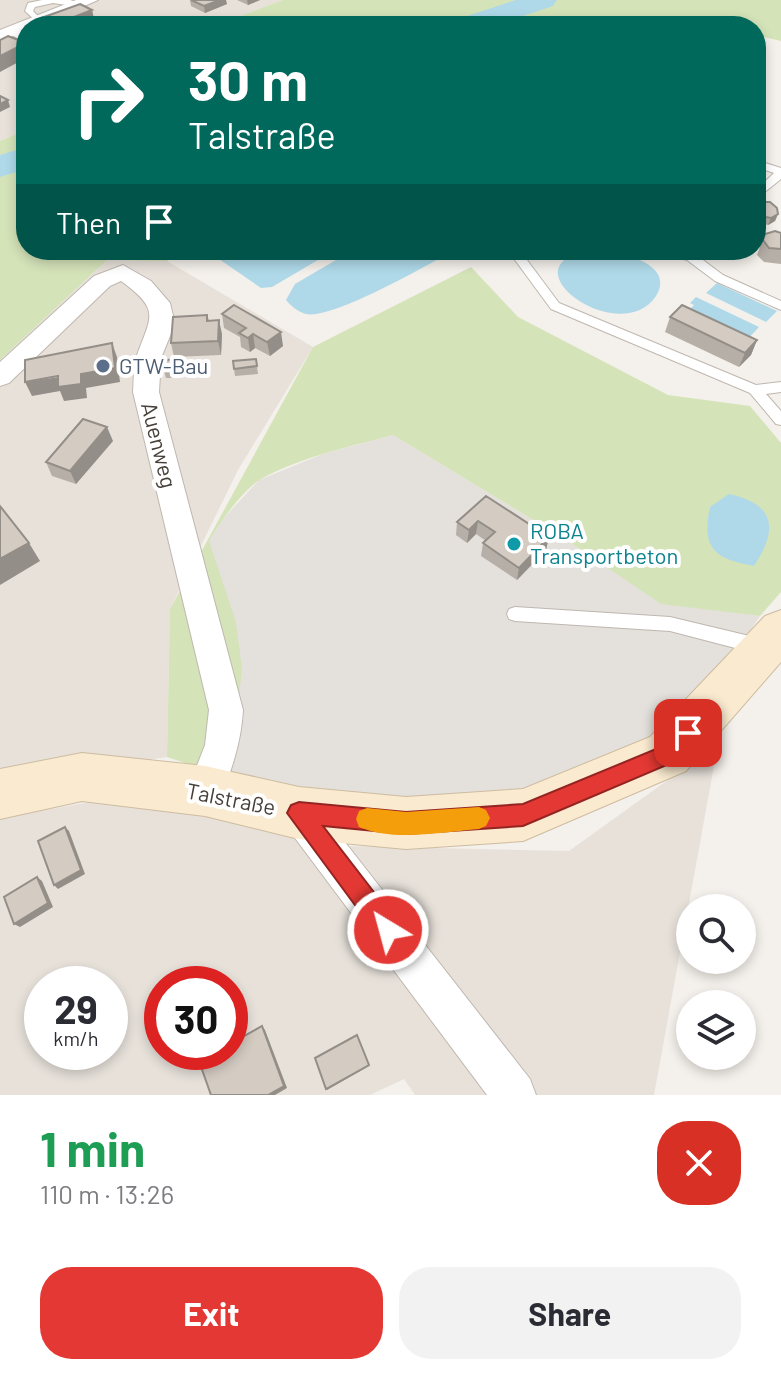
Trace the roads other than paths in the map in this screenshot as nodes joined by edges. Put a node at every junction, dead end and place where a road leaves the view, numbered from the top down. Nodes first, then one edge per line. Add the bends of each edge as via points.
1 (85, 2) edge
2 (48, 16) edge
3 (781, 172) edge
4 (766, 186) edge
5 (521, 260) edge
6 (700, 260) edge
7 (781, 306) edge
8 (0, 377) edge
9 (781, 387) edge
10 (755, 390) junction
11 (781, 420) edge
12 (515, 614) dead end
13 (773, 639) edge
14 (205, 791) junction
15 (0, 794) edge
16 (299, 813) junction
17 (514, 1095) edge

1 - 2 street
3 - 4 lane
5 - 10 lane via 555,306
6 - 7 lane via 719,278
8 - 14 street, Auenweg via 102,281 123,272 158,303 163,324 148,358 146,392 226,710 223,745
9 - 10 lane
10 - 11 lane
12 - 13 lane via 670,624
13 - 16 main road, Talstraße via 668,754 523,815 406,823
14 - 15 main road, Talstraße via 82,777
14 - 16 main road, Talstraße
16 - 17 street

